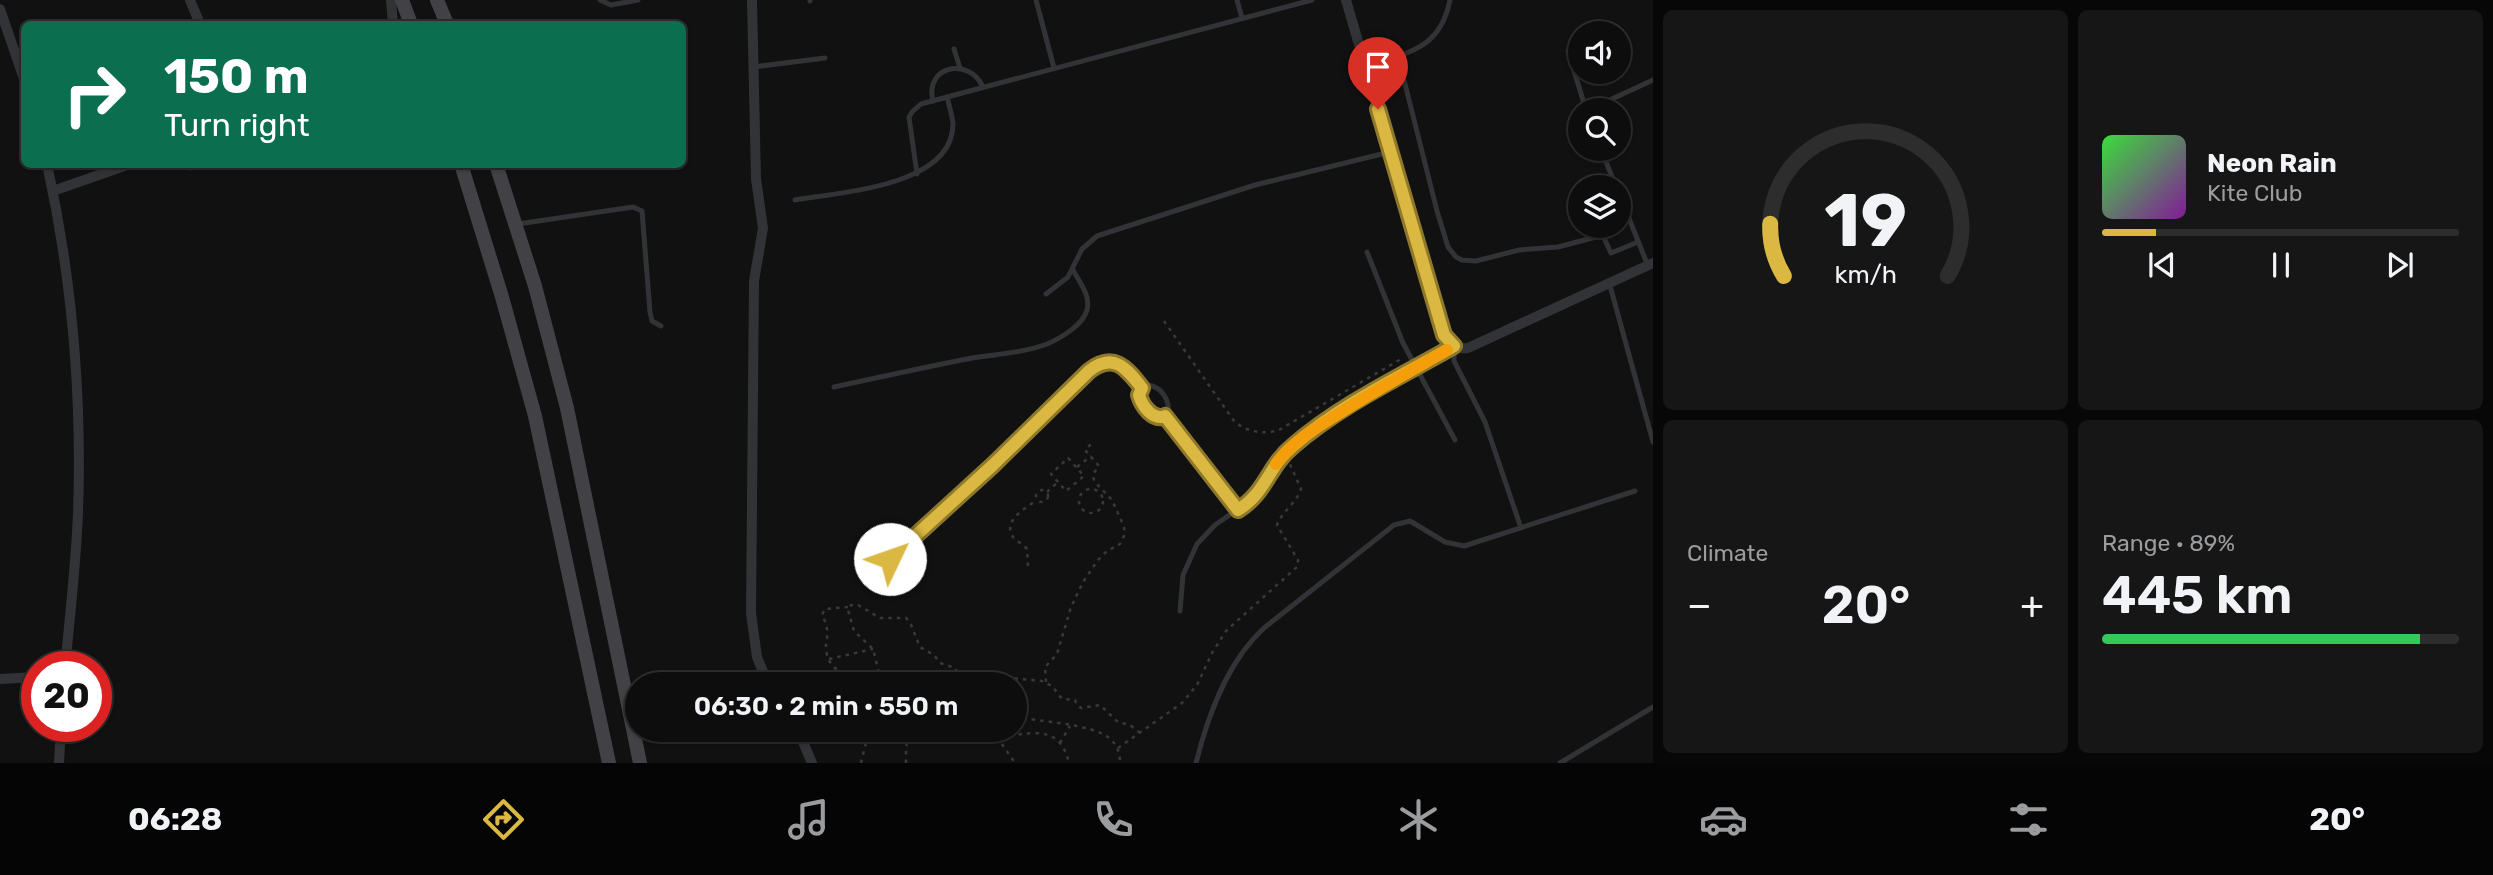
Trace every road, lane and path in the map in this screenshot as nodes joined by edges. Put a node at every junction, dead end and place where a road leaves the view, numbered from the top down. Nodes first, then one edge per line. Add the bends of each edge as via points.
1 (190, 0) edge
2 (391, 0) edge
3 (402, 0) edge
4 (438, 0) edge
5 (600, 0) edge
6 (638, 0) edge
7 (752, 0) edge
8 (1036, 0) edge
9 (1237, 0) edge
10 (1312, 0) edge
11 (1346, 0) edge
12 (1450, 0) edge
13 (0, 9) edge
14 (1242, 18) junction
15 (199, 21) edge
16 (393, 21) edge
17 (410, 21) edge
18 (446, 21) edge
19 (954, 49) dead end
20 (1398, 56) junction
21 (825, 58) dead end
22 (753, 67) junction
23 (1365, 67) junction
24 (960, 68) junction
25 (1054, 68) junction
26 (21, 70) edge
27 (1653, 80) edge
28 (983, 87) junction
29 (947, 97) junction
30 (1613, 98) edge
31 (933, 101) junction
32 (1390, 152) junction
33 (48, 168) edge
34 (119, 168) edge
35 (462, 168) edge
36 (497, 168) edge
37 (917, 174) junction
38 (53, 191) junction
39 (795, 200) dead end
40 (515, 224) junction
41 (1631, 224) edge
42 (1638, 242) junction
43 (1367, 252) dead end
44 (1650, 264) edge
45 (1073, 270) junction
46 (1609, 282) junction
47 (1046, 294) dead end
48 (1164, 321) dead end
49 (661, 326) dead end
50 (1454, 346) junction
51 (1409, 355) junction
52 (1415, 368) junction
53 (834, 387) dead end
54 (1142, 388) junction
55 (1165, 416) junction
56 (1455, 440) dead end
57 (1093, 442) dead end
58 (1653, 442) edge
59 (1285, 452) junction
60 (1091, 456) junction
61 (1076, 467) junction
62 (1058, 482) junction
63 (1636, 491) dead end
64 (1047, 492) junction
65 (1037, 500) junction
66 (1238, 510) junction
67 (1097, 511) joint
68 (1521, 528) junction
69 (890, 559) dead end
70 (1028, 566) dead end
71 (849, 607) junction
72 (1180, 611) dead end
73 (873, 649) junction
74 (66, 651) edge
75 (829, 659) junction
76 (957, 671) joint
77 (764, 672) edge
78 (840, 672) edge
79 (879, 672) edge
80 (21, 678) edge
81 (0, 679) edge
82 (1046, 682) junction
83 (1653, 707) edge
84 (1027, 719) edge
85 (1070, 726) junction
86 (1027, 733) edge
87 (1140, 733) junction
88 (60, 742) edge
89 (803, 742) edge
90 (866, 742) edge
91 (907, 742) edge
92 (1000, 742) edge
93 (1060, 743) junction
94 (1118, 748) junction
95 (59, 763) edge
96 (609, 763) edge
97 (640, 763) edge
98 (812, 763) edge
99 (861, 763) edge
100 (906, 763) edge
101 (1015, 763) edge
102 (1069, 763) edge
103 (1120, 763) edge
104 (1196, 763) edge
105 (1560, 763) edge

1 - 15 street
2 - 16 street
3 - 17 street
4 - 18 street
5 - 6 lane via 611,5
7 - 22 street
8 - 25 lane
9 - 14 lane
10 - 14 lane
11 - 23 street
12 - 20 lane via 1434,38
13 - 26 street
14 - 25 lane
19 - 24 lane
20 - 23 lane
20 - 42 lane via 1437,211 1448,247 1457,257 1476,261 1601,236 1611,253
21 - 22 lane
22 - 77 street via 756,179 763,228 754,281 751,613 753,643
23 - 32 street
24 - 28 lane via 972,72
24 - 31 lane via 939,76 932,87
25 - 28 lane
27 - 30 lane
28 - 29 lane
29 - 31 lane
29 - 37 lane via 953,122 948,143
31 - 37 lane via 916,107 909,117
32 - 45 lane via 1255,184 1097,236 1082,249
32 - 50 street via 1444,335
33 - 38 street
34 - 38 street
35 - 96 street via 535,416
36 - 40 street
37 - 39 lane
38 - 74 street via 67,283 78,420 77,522
40 - 49 lane via 633,207 642,211 650,312 652,321
40 - 97 street via 579,457
41 - 42 lane
42 - 44 lane
43 - 51 lane
44 - 46 street
45 - 47 lane
45 - 53 lane via 1087,298 1087,309 1075,326 1057,339 1025,350
46 - 50 street via 1473,346
46 - 58 lane
48 - 51 path via 1234,421 1242,428 1266,433 1279,430
50 - 52 lane
50 - 68 lane via 1454,361 1485,422
51 - 52 lane
52 - 56 lane
52 - 59 lane
54 - 55 lane via 1139,399 1153,416
54 - 55 lane via 1157,388 1169,404
54 - 69 lane via 1122,366 1111,362 1093,367
55 - 66 lane
57 - 60 path via 1086,450
59 - 66 lane via 1261,491
59 - 87 path via 1301,489 1277,525 1298,566 1226,631 1182,703
60 - 61 path
60 - 82 path via 1099,466 1094,481 1112,500 1125,534 1120,544 1098,560 1078,589 1057,654 1045,667
61 - 62 path via 1069,458 1051,474
61 - 62 path via 1084,476 1066,491
62 - 64 path
63 - 68 lane
64 - 65 path via 1047,500
64 - 65 path via 1039,490
65 - 70 path via 1011,525 1013,536 1027,549
66 - 72 lane via 1215,525 1191,554 1183,575
67 - 67 path via 1102,496 1087,490 1079,500 1082,508 1089,513
68 - 104 lane via 1458,546 1410,522 1394,525 1246,646 1227,678
71 - 73 path via 854,631
71 - 75 path via 823,612
71 - 76 path via 858,605 880,618 906,618 920,647
73 - 75 path
73 - 79 path
75 - 78 path
76 - 82 path via 982,681
80 - 81 street
82 - 87 path via 1062,699 1075,700 1081,708 1100,705 1118,722
83 - 105 lane
84 - 85 path
85 - 93 path
85 - 94 path via 1107,735
86 - 93 path via 1051,736
87 - 94 path
88 - 95 street
89 - 98 street
90 - 99 path
91 - 100 path
92 - 101 path
93 - 102 path
94 - 103 path

